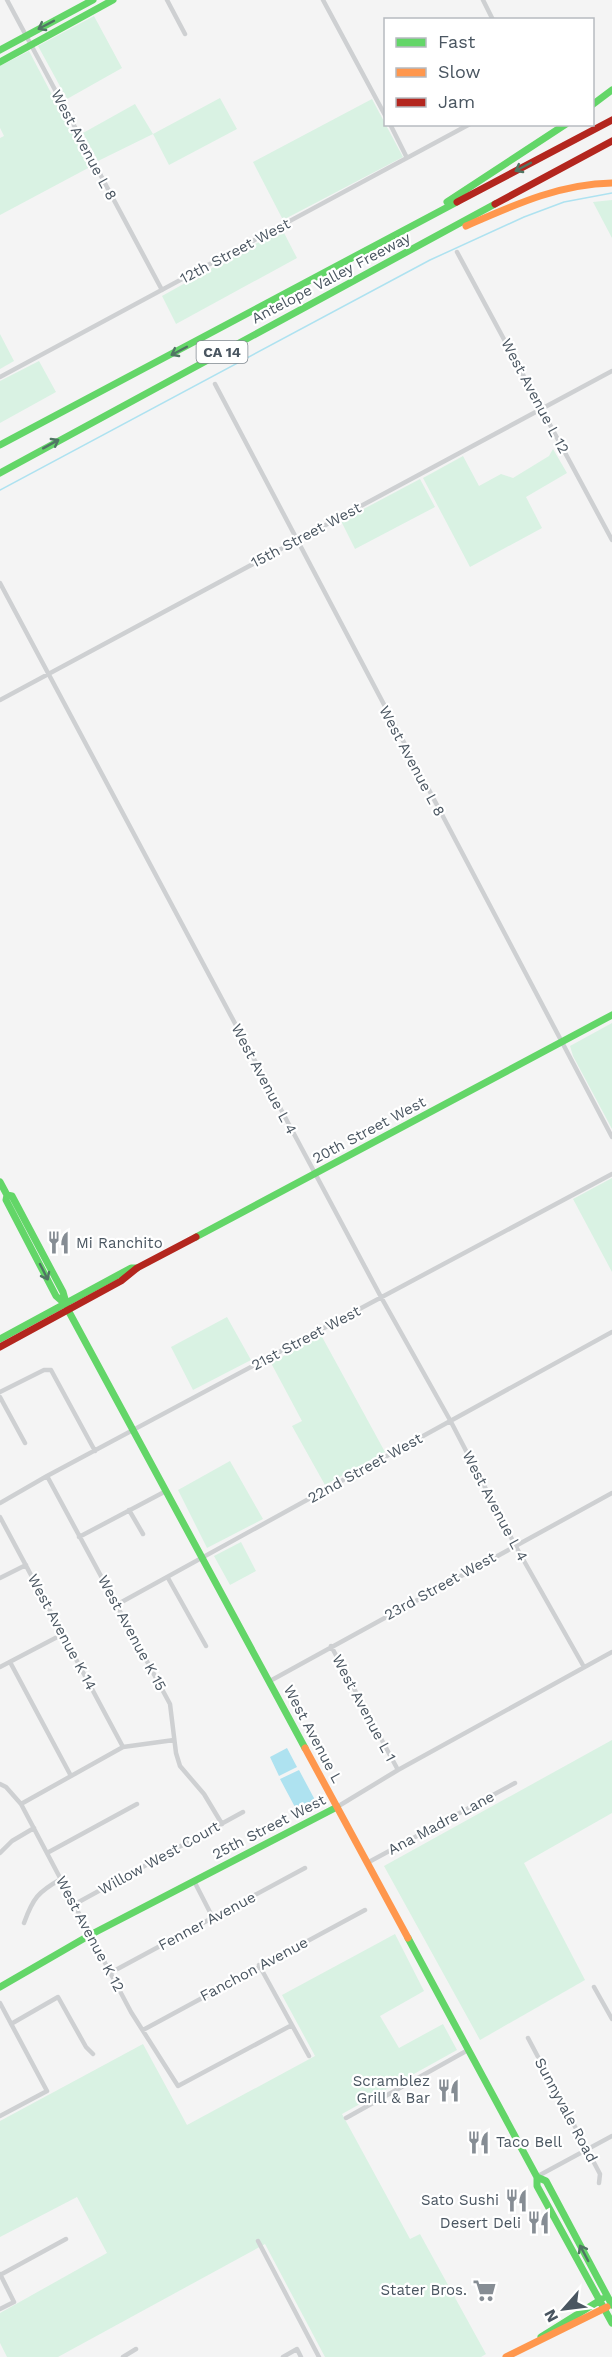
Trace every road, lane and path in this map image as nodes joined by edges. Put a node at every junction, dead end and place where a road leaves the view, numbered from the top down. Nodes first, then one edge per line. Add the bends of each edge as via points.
1 (7, 0) edge
2 (113, 0) edge
3 (167, 0) edge
4 (323, 0) edge
5 (483, 0) edge
6 (89, 1) edge
7 (492, 18) edge
8 (61, 28) junction
9 (185, 34) dead end
10 (26, 36) junction
11 (31, 45) junction
12 (0, 50) edge
13 (0, 62) edge
14 (612, 90) edge
15 (594, 104) edge
16 (384, 113) edge
17 (612, 115) edge
18 (612, 120) edge
19 (391, 126) edge
20 (466, 126) edge
21 (563, 126) edge
22 (612, 141) edge
23 (558, 149) junction
24 (407, 158) junction
25 (612, 183) edge
26 (444, 232) junction
27 (398, 234) junction
28 (458, 252) dead end
29 (162, 291) junction
30 (612, 371) edge
31 (0, 376) edge
32 (214, 384) dead end
33 (542, 409) junction
34 (1, 444) edge
35 (0, 473) edge
36 (296, 540) junction
37 (612, 540) edge
38 (0, 583) edge
39 (48, 674) junction
40 (0, 700) edge
41 (612, 1014) edge
42 (561, 1042) junction
43 (612, 1137) edge
44 (315, 1174) junction
45 (612, 1174) edge
46 (0, 1182) edge
47 (381, 1298) junction
48 (66, 1307) junction
49 (612, 1332) edge
50 (0, 1339) edge
51 (0, 1347) edge
52 (0, 1392) edge
53 (0, 1397) edge
54 (450, 1420) junction
55 (133, 1430) junction
56 (25, 1443) dead end
57 (95, 1450) junction
58 (47, 1476) junction
59 (166, 1491) junction
60 (612, 1493) edge
61 (0, 1503) edge
62 (129, 1510) junction
63 (0, 1516) edge
64 (143, 1534) dead end
65 (79, 1537) junction
66 (515, 1545) junction
67 (203, 1558) junction
68 (26, 1565) junction
69 (0, 1578) edge
70 (168, 1578) junction
71 (118, 1604) junction
72 (63, 1634) junction
73 (206, 1646) dead end
74 (331, 1646) junction
75 (612, 1652) edge
76 (10, 1662) junction
77 (0, 1667) edge
78 (584, 1667) junction
79 (270, 1681) junction
80 (174, 1740) junction
81 (123, 1747) junction
82 (398, 1770) junction
83 (71, 1776) junction
84 (515, 1783) dead end
85 (0, 1784) edge
86 (21, 1804) junction
87 (137, 1804) dead end
88 (337, 1807) junction
89 (243, 1812) dead end
90 (222, 1824) junction
91 (34, 1828) junction
92 (0, 1853) edge
93 (47, 1853) junction
94 (367, 1863) junction
95 (305, 1868) dead end
96 (61, 1879) junction
97 (194, 1881) junction
98 (75, 1904) junction
99 (365, 1910) dead end
100 (213, 1918) junction
101 (24, 1923) dead end
102 (90, 1935) junction
103 (259, 1965) junction
104 (110, 1973) junction
105 (0, 1987) edge
106 (594, 1987) dead end
107 (0, 2002) edge
108 (612, 2019) edge
109 (12, 2024) junction
110 (292, 2025) junction
111 (143, 2030) junction
112 (528, 2038) dead end
113 (468, 2050) junction
114 (93, 2054) dead end
115 (309, 2056) dead end
116 (0, 2116) edge
117 (346, 2118) dead end
118 (612, 2136) edge
119 (588, 2150) junction
120 (537, 2177) junction
121 (599, 2183) dead end
122 (66, 2239) dead end
123 (258, 2241) dead end
124 (0, 2274) edge
125 (610, 2295) edge
126 (599, 2301) junction
127 (612, 2304) edge
128 (604, 2308) junction
129 (0, 2309) edge
130 (612, 2323) edge
131 (537, 2340) junction
132 (136, 2349) dead end
133 (123, 2357) edge
134 (283, 2357) edge
135 (301, 2357) edge
136 (319, 2357) edge
137 (506, 2357) edge

1 - 10 street, West Avenue L 8
2 - 8 main road
3 - 9 street
4 - 16 street
5 - 7 street
6 - 8 main road via 86,10
6 -> 10 main road
8 - 11 main road
10 - 11 street, West Avenue L 8
10 - 12 main road
11 - 13 main road
11 - 29 street, West Avenue L 8
14 - 15 main road
17 - 23 main road
18 - 23 main road, Antelope Valley Freeway / CA 14
19 - 24 street
20 - 24 street, 12th Street West
21 - 27 main road
22 - 26 main road, Antelope Valley Freeway / CA 14
23 -> 27 main road, Antelope Valley Freeway / CA 14
24 - 29 street, 12th Street West
25 - 26 main road via 582,183 549,191
35 -> 26 main road, Antelope Valley Freeway / CA 14
27 -> 34 main road, Antelope Valley Freeway / CA 14
28 - 33 street, West Avenue L 12
29 - 31 street, 12th Street West
30 - 33 street, 15th Street West
32 - 36 street, West Avenue L 8
33 - 36 street, 15th Street West
33 - 37 street, West Avenue L 12
36 - 39 street, 15th Street West
36 - 42 street, West Avenue L 8
38 - 39 street, West Avenue L 4
39 - 40 street, 15th Street West
39 - 44 street, West Avenue L 4
41 - 42 main road, 20th Street West
42 - 43 street, West Avenue L 8
42 - 44 main road, 20th Street West
44 - 47 street, West Avenue L 4
44 - 48 main road, 20th Street West
45 - 47 street, 21st Street West
46 - 48 main road, West Avenue L via 56,1296
47 - 54 street, West Avenue L 4
47 - 55 street, 21st Street West
48 - 50 main road, 20th Street West
48 - 51 main road, 20th Street West
48 - 55 main road, West Avenue L
49 - 54 street, 22nd Street West
52 - 57 street via 51,1370
53 - 56 street
54 - 66 street, West Avenue L 4
54 - 67 street, 22nd Street West
55 - 57 street, 21st Street West
55 - 59 main road, West Avenue L
57 - 58 street, 21st Street West
58 - 61 street, 21st Street West
58 - 65 street, West Avenue K 15
59 - 62 street
59 - 67 main road, West Avenue L
60 - 66 street, 23rd Street West
62 - 64 street
62 - 65 street
63 - 68 street, West Avenue K 14
65 - 71 street, West Avenue K 15
66 - 74 street, 23rd Street West
66 - 78 street, West Avenue L 4
67 - 70 street, 22nd Street West
67 - 79 main road, West Avenue L
68 - 69 street
68 - 72 street, West Avenue K 14
70 - 71 street, 22nd Street West
70 - 73 street
71 - 80 street, West Avenue K 15 via 170,1704
72 - 76 street
72 - 81 street, West Avenue K 14
74 - 79 street, 23rd Street West
74 - 82 street, West Avenue L 1
75 - 78 street, 25th Street West
76 - 77 street
76 - 83 street
78 - 82 street, 25th Street West
79 - 88 main road, West Avenue L
80 - 81 street
80 - 90 street, West Avenue K 15 via 180,1766 204,1794
81 - 83 street
82 - 88 street, 25th Street West
83 - 86 street
84 - 94 street, Ana Madre Lane
85 - 86 street, West Avenue K 12
86 - 91 street, West Avenue K 12
87 - 93 street
88 - 94 main road, West Avenue L
88 - 97 main road, 25th Street West
89 - 90 street, Willow West Court
90 - 98 street, Willow West Court
91 - 92 street
91 - 93 street, West Avenue K 12
93 - 96 street, West Avenue K 12
94 - 113 main road, West Avenue L
95 - 100 street, Fenner Avenue
96 - 98 street, West Avenue K 12
96 - 101 street via 32,1901
97 - 100 street
97 - 102 main road, 25th Street West
98 - 102 street, West Avenue K 12
99 - 103 street, Fanchon Avenue
100 - 104 street, Fenner Avenue
102 - 104 street, West Avenue K 12
102 - 105 main road, 25th Street West
103 - 110 street
103 - 111 street, Fanchon Avenue
104 - 111 street, West Avenue K 12
106 - 108 street
107 - 109 street
109 - 114 street via 58,1997
109 - 116 street via 47,2091
110 - 111 street, West Avenue K 12 via 178,2086
110 - 115 street
112 - 119 street, Sunnyvale Road
113 - 117 street
113 - 120 main road, West Avenue L
118 - 119 street
119 - 120 street
119 - 121 street, Sunnyvale Road via 600,2174
125 -> 120 main road, West Avenue L via 546,2181
120 - 126 main road, West Avenue L via 537,2186
122 - 124 street
123 - 136 street
124 - 129 street via 14,2302
125 - 126 main road
125 - 127 main road, West Avenue L
126 - 128 main road, West Avenue L
126 - 131 main road
127 - 128 main road
128 - 130 main road, West Avenue L
128 - 131 main road
131 - 137 main road
132 - 133 street
134 - 135 street via 297,2349

